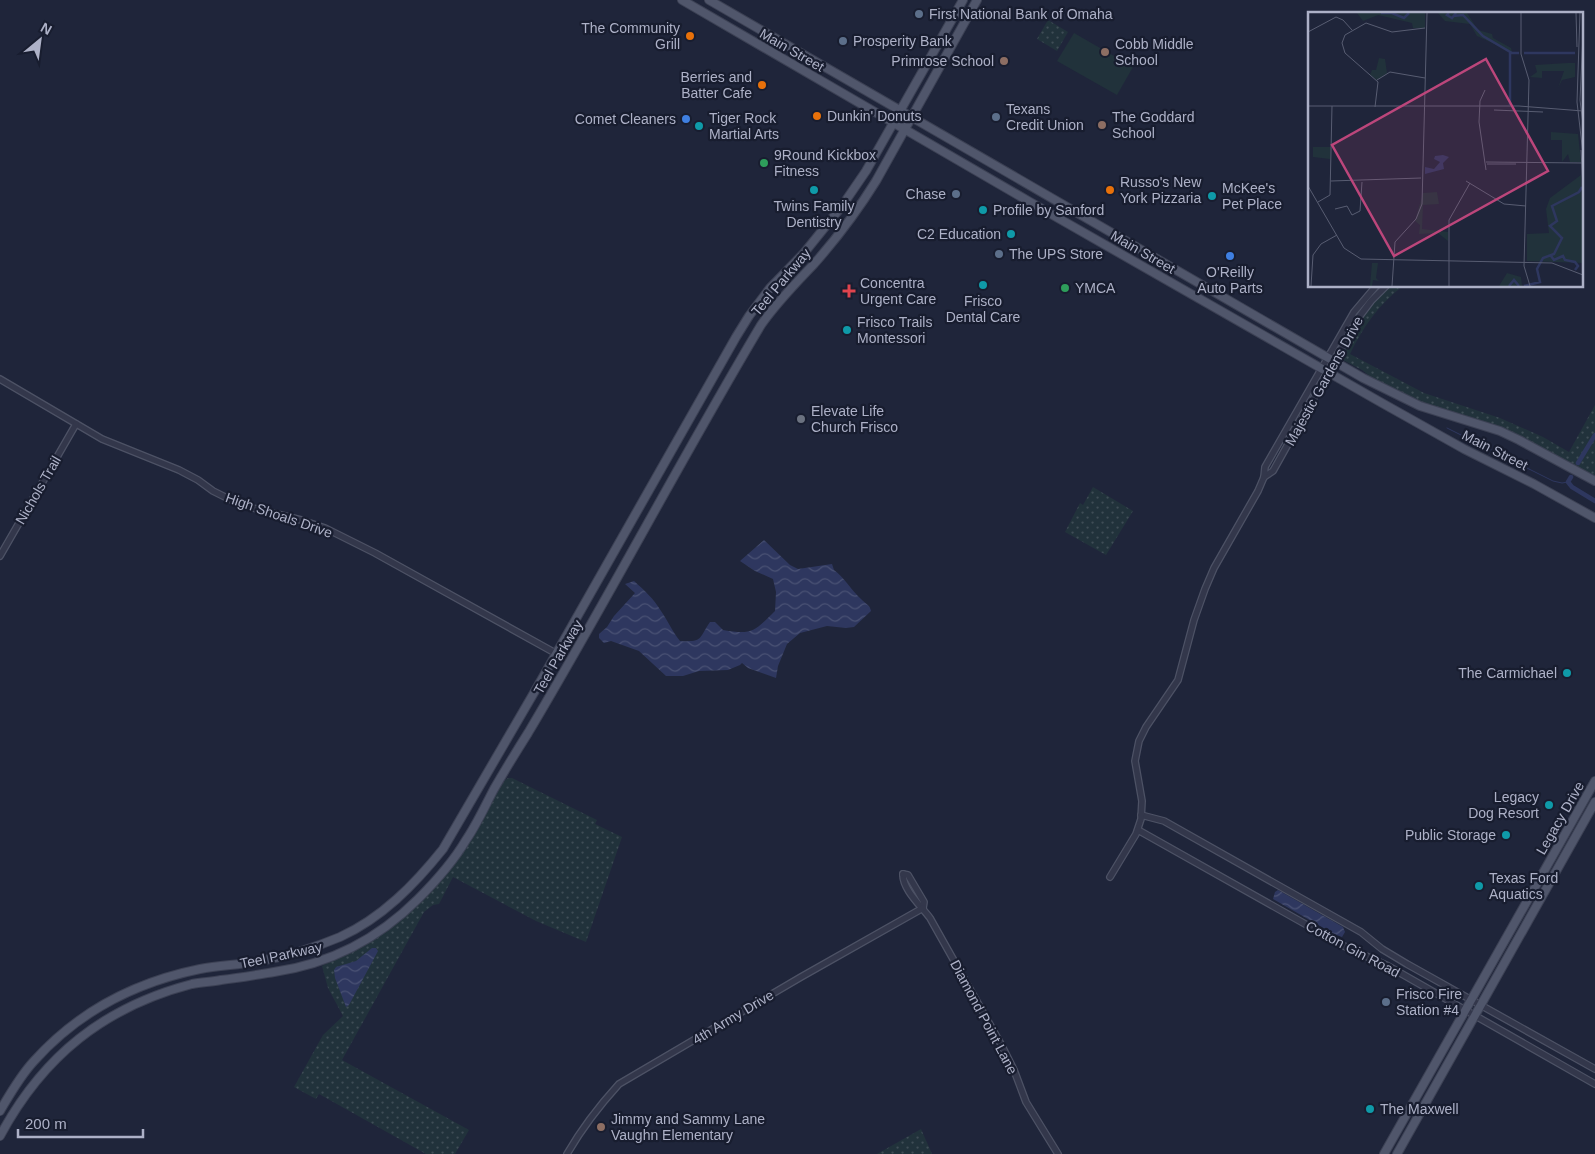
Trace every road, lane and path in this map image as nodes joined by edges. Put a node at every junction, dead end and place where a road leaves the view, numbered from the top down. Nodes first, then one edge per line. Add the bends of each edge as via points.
1 (682, 0) edge
2 (709, 0) edge
3 (963, 0) edge
4 (977, 0) edge
5 (732, 14) junction
6 (726, 26) junction
7 (809, 57) junction
8 (802, 70) junction
9 (900, 110) junction
10 (911, 117) junction
11 (892, 123) junction
12 (904, 129) junction
13 (991, 163) junction
14 (983, 175) junction
15 (848, 198) junction
16 (860, 206) junction
17 (804, 253) junction
18 (815, 262) junction
19 (1374, 288) edge
20 (1384, 288) edge
21 (1249, 313) junction
22 (1242, 324) junction
23 (1331, 360) junction
24 (1325, 371) junction
25 (0, 379) edge
26 (691, 417) junction
27 (76, 424) junction
28 (703, 424) junction
29 (1289, 427) junction
30 (1296, 431) junction
31 (1264, 476) junction
32 (1595, 481) edge
33 (1595, 518) edge
34 (614, 552) junction
35 (0, 556) edge
36 (627, 560) junction
37 (556, 654) junction
38 (1595, 781) edge
39 (1595, 802) edge
40 (1142, 815) junction
41 (1569, 827) junction
42 (1138, 830) junction
43 (1578, 832) junction
44 (443, 849) junction
45 (455, 858) junction
46 (1110, 877) dead end
47 (1527, 901) junction
48 (1537, 906) junction
49 (923, 908) junction
50 (1407, 964) junction
51 (1401, 974) junction
52 (1431, 978) junction
53 (1425, 988) junction
54 (1471, 1001) junction
55 (1480, 1006) junction
56 (1465, 1011) junction
57 (1475, 1016) junction
58 (1564, 1051) junction
59 (1557, 1062) junction
60 (1595, 1069) edge
61 (1595, 1084) edge
62 (0, 1111) edge
63 (0, 1136) edge
64 (567, 1154) edge
65 (1058, 1154) edge
66 (1384, 1154) edge
67 (1397, 1154) edge

1 - 6 main road, Main Street
2 - 5 main road, Main Street
3 - 9 main road, Teel Parkway
4 - 10 main road, Teel Parkway
5 - 6 main road
5 - 7 main road, Main Street
6 - 8 main road, Main Street
7 - 8 main road
7 - 9 main road, Main Street
8 - 11 main road, Main Street
9 - 10 main road, Main Street
9 - 11 main road, Teel Parkway
10 - 12 main road, Teel Parkway
10 - 13 main road, Main Street
11 - 12 main road, Main Street
11 - 15 main road, Teel Parkway
12 - 14 main road, Main Street
12 - 16 main road, Teel Parkway
13 - 14 main road
13 - 21 main road, Main Street
14 - 22 main road, Main Street
15 - 16 main road
15 - 17 main road, Teel Parkway
16 - 18 main road, Teel Parkway
17 - 18 main road
17 - 26 main road, Teel Parkway via 770,288 749,316
18 - 28 main road, Teel Parkway via 786,291 765,319
19 - 23 street, Majestic Gardens Drive via 1354,312
20 - 23 street, Majestic Gardens Drive via 1359,317
21 - 22 main road
21 - 23 main road, Main Street
22 - 24 main road, Main Street
23 - 24 street, Majestic Gardens Drive
23 - 32 main road, Main Street via 1412,403 1500,431
24 - 29 street, Majestic Gardens Drive
24 - 30 street, Majestic Gardens Drive
24 - 33 main road, Main Street
25 - 27 street, High Shoals Drive
26 - 28 main road
26 - 34 main road, Teel Parkway
27 - 35 street, Nichols Trail
27 - 37 street, High Shoals Drive via 179,470 231,500 325,528
28 - 36 main road, Teel Parkway
29 - 30 street
29 - 31 street, Majestic Gardens Drive
30 - 31 street, Majestic Gardens Drive via 1274,471
31 - 40 street, Majestic Gardens Drive via 1205,589 1178,680 1139,740 1135,760
34 - 36 main road
34 - 37 main road, Teel Parkway
36 - 45 main road, Teel Parkway
37 - 44 main road, Teel Parkway
38 - 41 main road, Legacy Drive
39 - 43 main road, Legacy Drive
40 - 42 street, Majestic Gardens Drive
40 - 50 street, Cotton Gin Road via 1164,821 1361,932
41 - 43 main road
41 - 47 main road, Legacy Drive
42 - 46 street, Majestic Gardens Drive
42 - 51 street, Cotton Gin Road via 1346,947
43 - 48 main road, Legacy Drive
44 - 45 main road
44 - 62 main road, Teel Parkway via 392,904 341,937 302,952 259,962 167,976 99,1007 62,1032 33,1061
45 - 63 main road, Teel Parkway via 416,901 388,925 341,954 299,968 195,984 154,996 105,1020 49,1065 30,1087
47 - 48 main road
47 - 54 main road, Legacy Drive
48 - 55 main road, Legacy Drive
49 - 49 street, Diamond Point Lane via 924,902 908,875 903,874 902,879
49 - 64 street, 4th Army Drive via 619,1084 582,1128
49 - 65 street, Diamond Point Lane via 1002,1046 1026,1102
50 - 51 street
50 - 52 street, Cotton Gin Road
51 - 53 street, Cotton Gin Road
52 - 53 street
52 - 54 street, Cotton Gin Road
53 - 56 street, Cotton Gin Road
54 - 55 street, Cotton Gin Road
54 - 56 main road, Legacy Drive
55 - 57 main road, Legacy Drive
55 - 58 street, Cotton Gin Road
56 - 57 street, Cotton Gin Road
56 - 66 main road, Legacy Drive
57 - 59 street, Cotton Gin Road
57 - 67 main road, Legacy Drive
58 - 59 street
58 - 60 street, Cotton Gin Road
59 - 61 street, Cotton Gin Road

